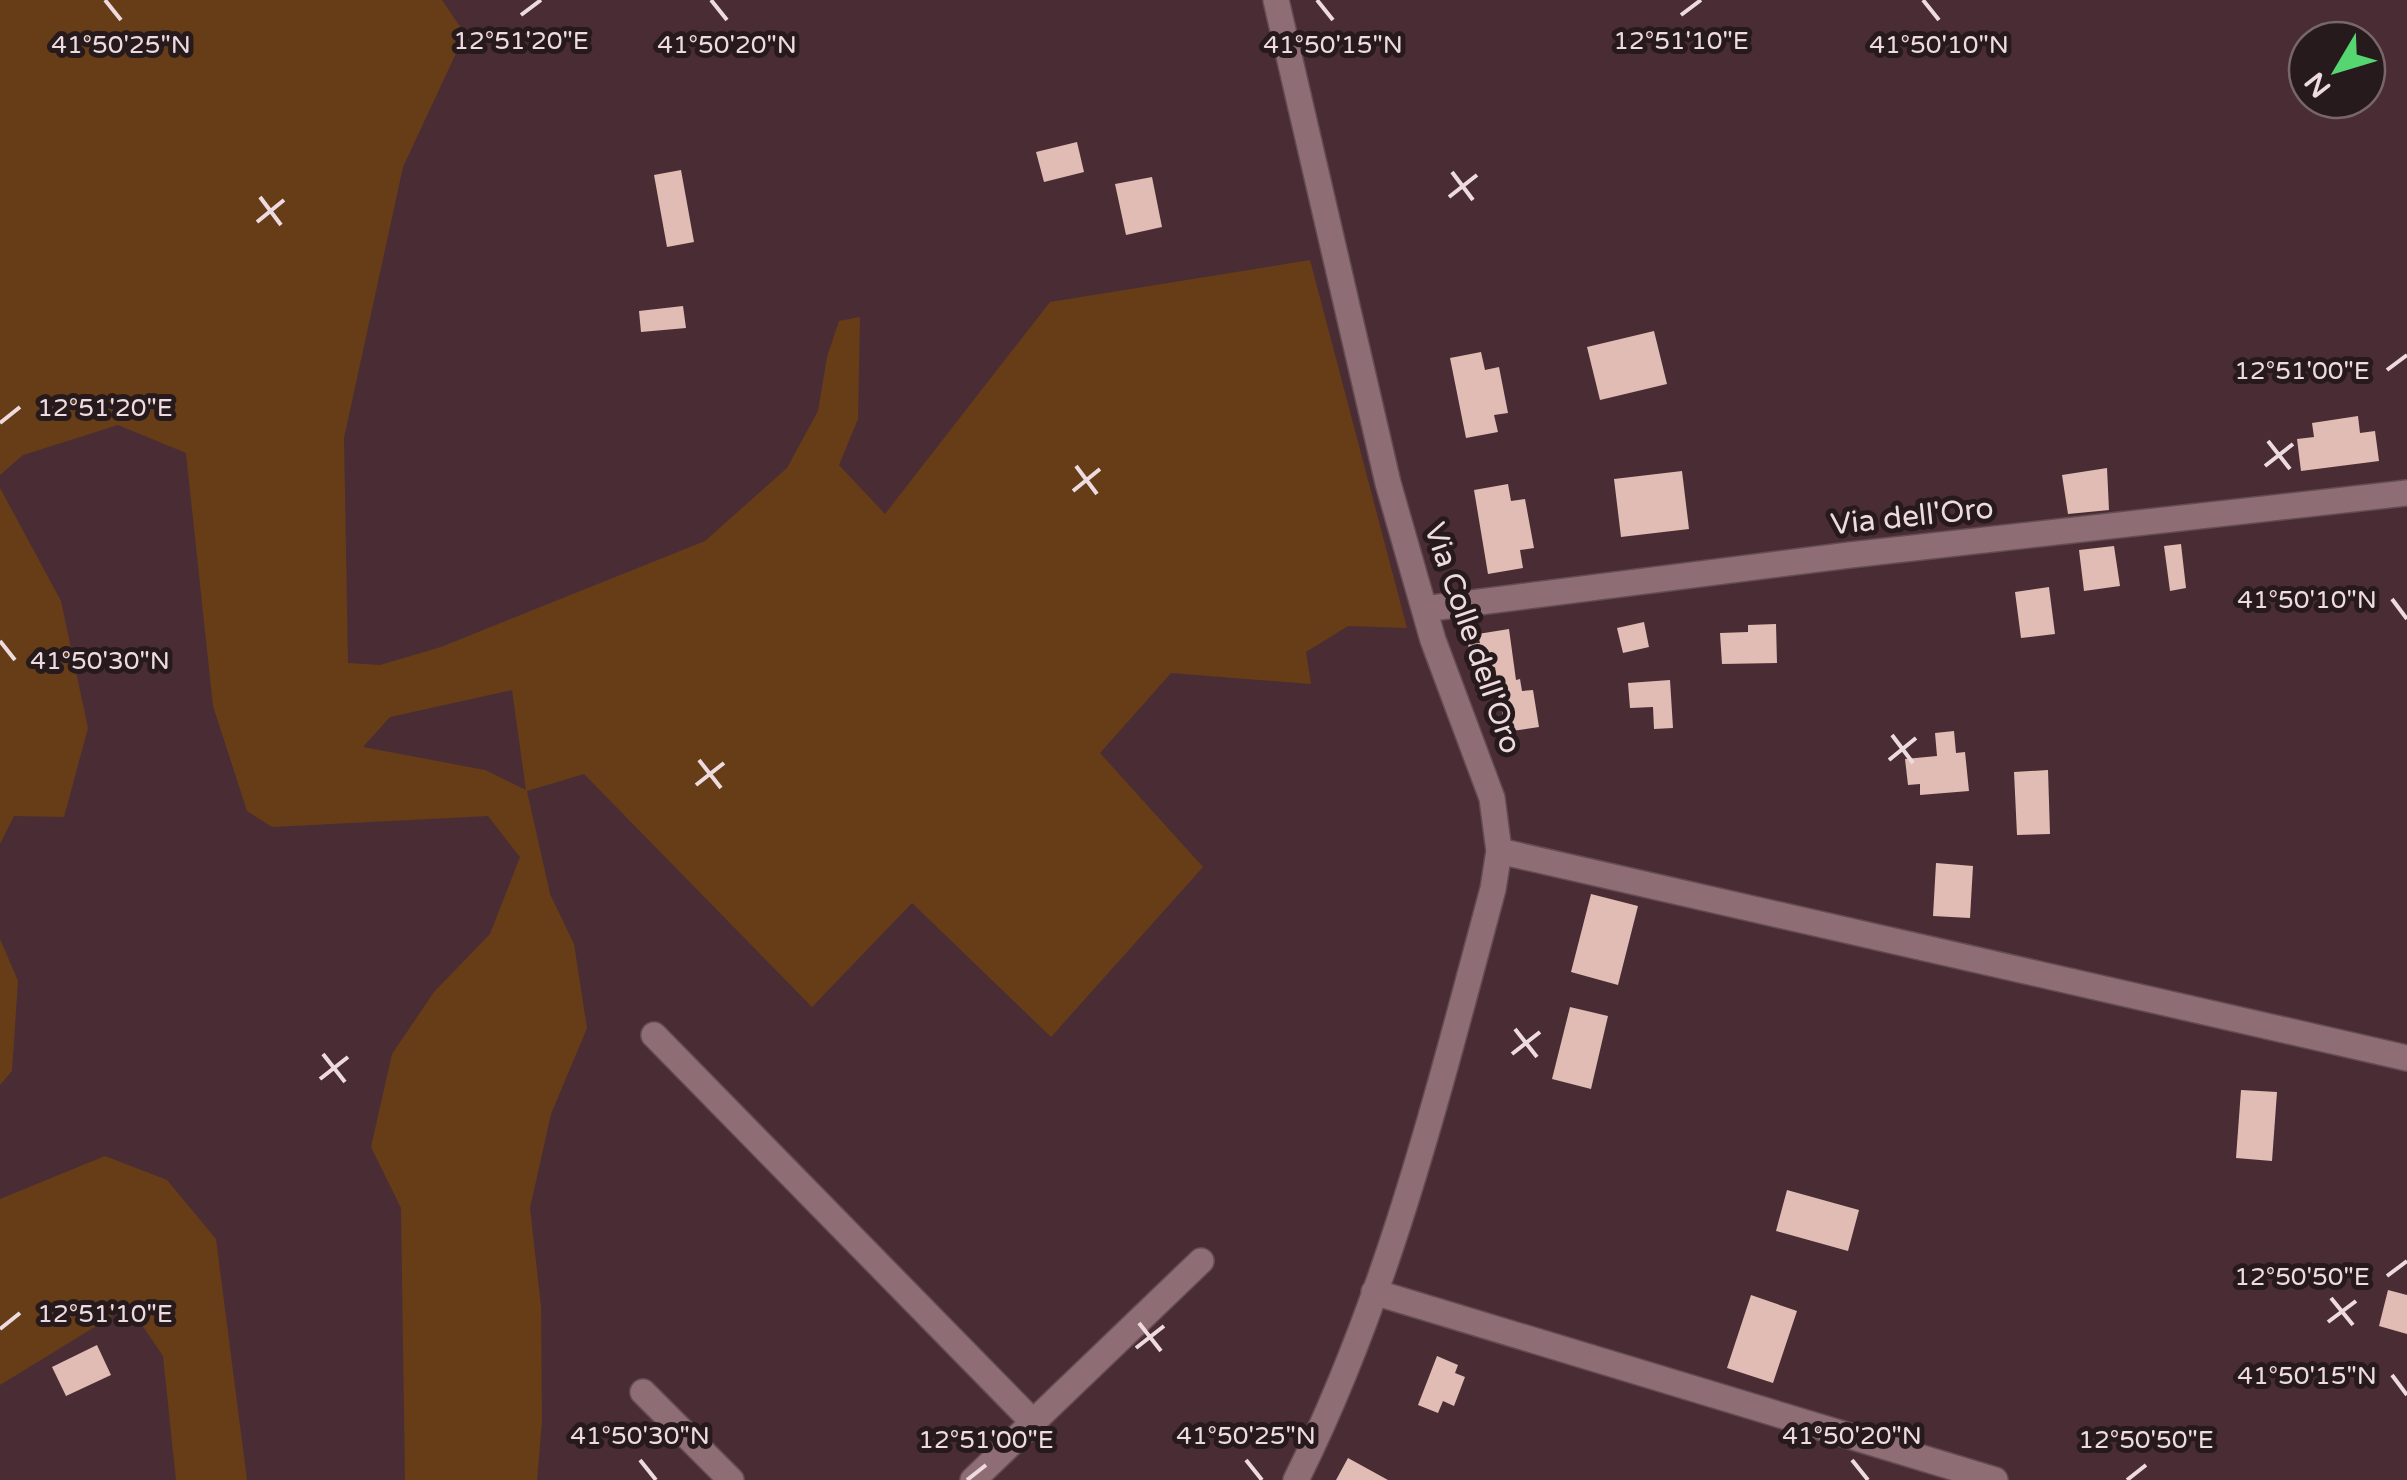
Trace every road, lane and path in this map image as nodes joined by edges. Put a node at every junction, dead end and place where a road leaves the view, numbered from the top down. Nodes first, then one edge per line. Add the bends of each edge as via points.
1 (1276, 0) edge
2 (2407, 493) edge
3 (1424, 609) junction
4 (1498, 851) junction
5 (654, 1034) dead end
6 (2407, 1058) edge
7 (1201, 1261) dead end
8 (1374, 1292) junction
9 (643, 1392) dead end
10 (1033, 1422) junction
11 (731, 1480) edge
12 (973, 1480) edge
13 (1296, 1480) edge
14 (1995, 1480) edge

1 - 3 street, Via Colle dell'Oro via 1388,483
2 - 3 street, Via dell'Oro
3 - 4 street, Via Colle dell'Oro via 1492,798
4 - 6 street
4 - 8 street, Via Colle dell'Oro via 1432,1115
5 - 10 street
7 - 10 street
8 - 13 street, Via Colle dell'Oro via 1353,1356
8 - 14 street
9 - 11 street
10 - 12 street

